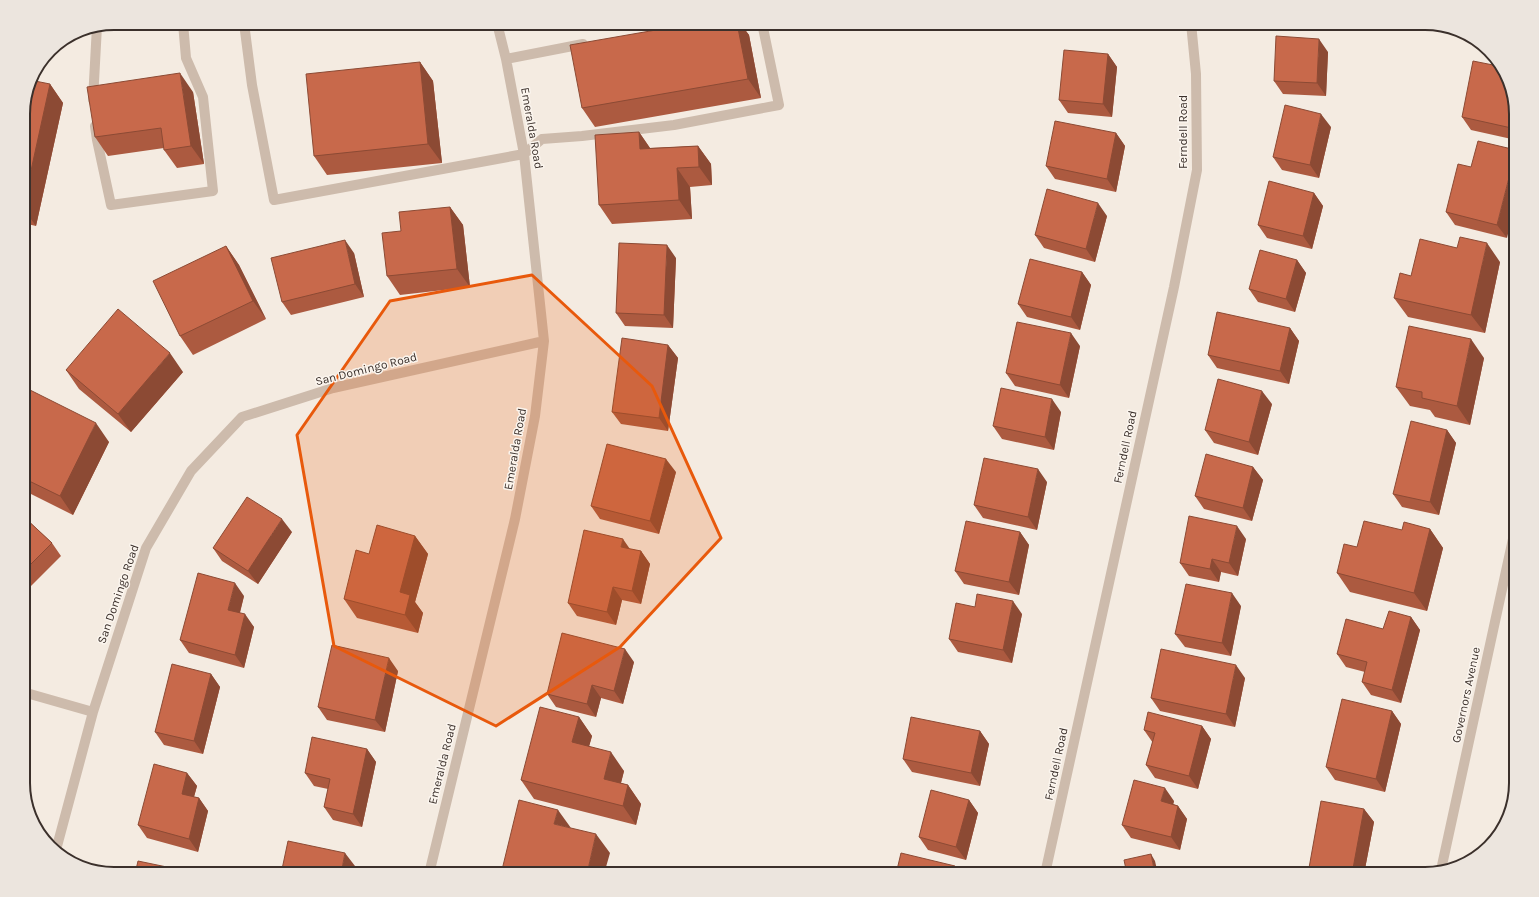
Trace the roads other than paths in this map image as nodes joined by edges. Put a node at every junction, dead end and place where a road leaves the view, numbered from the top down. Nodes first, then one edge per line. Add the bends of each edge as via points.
1 (184, 30) edge
2 (245, 30) edge
3 (499, 30) edge
4 (764, 30) edge
5 (1191, 30) edge
6 (97, 32) edge
7 (589, 43) edge
8 (506, 59) junction
9 (524, 154) junction
10 (544, 341) junction
11 (1509, 557) edge
12 (30, 694) edge
13 (93, 712) junction
14 (57, 844) edge
15 (1442, 865) edge
16 (431, 867) edge
17 (1047, 867) edge

1 - 6 street via 186,58 203,97 213,191 111,205 94,115
2 - 9 street via 252,85 274,200
3 - 8 street, Emeralda Road
4 - 9 street via 780,105 674,125 542,139
5 - 17 street, Ferndell Road via 1196,74 1197,170 1174,287
7 - 8 street
8 - 9 street, Emeralda Road
9 - 10 street, Emeralda Road
10 - 13 street, San Domingo Road via 333,388 242,417 191,471 146,548
10 - 16 street, Emeralda Road via 535,416 515,518
11 - 15 street, Governors Avenue
12 - 13 street
13 - 14 street, San Domingo Road

